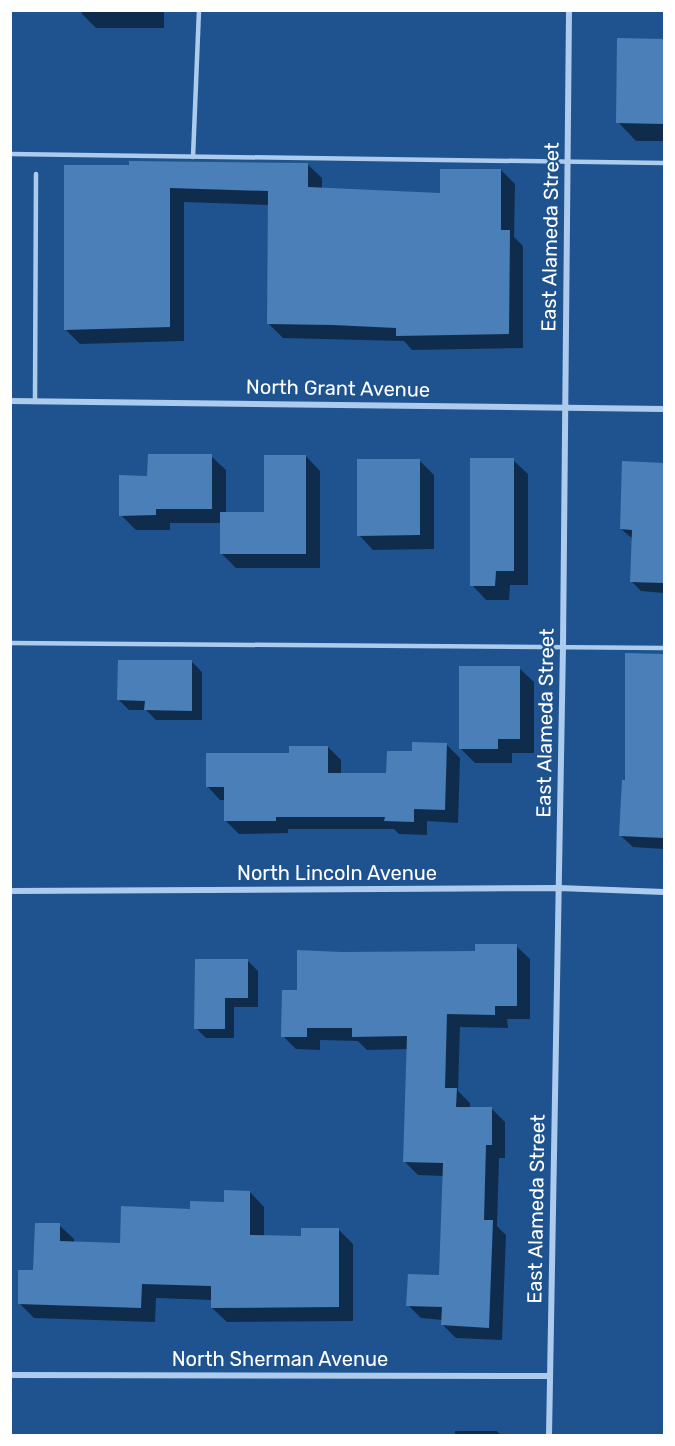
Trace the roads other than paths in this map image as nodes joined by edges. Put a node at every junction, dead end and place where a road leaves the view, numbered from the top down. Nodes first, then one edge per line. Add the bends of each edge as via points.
1 (199, 10) edge
2 (569, 10) edge
3 (10, 154) edge
4 (193, 157) junction
5 (567, 162) junction
6 (664, 163) edge
7 (36, 174) dead end
8 (10, 401) edge
9 (35, 401) junction
10 (564, 407) junction
11 (664, 409) edge
12 (10, 644) edge
13 (563, 646) junction
14 (664, 648) edge
15 (559, 888) junction
16 (10, 891) edge
17 (664, 892) edge
18 (10, 1376) edge
19 (549, 1376) junction
20 (549, 1436) edge

1 - 4 lane
2 - 5 street, East Alameda Street
3 - 4 lane
4 - 5 lane
5 - 6 lane
5 - 10 street, East Alameda Street
7 - 9 lane
8 - 9 street, North Grant Avenue
9 - 10 street, North Grant Avenue
10 - 11 street, North Grant Avenue
10 - 13 street, East Alameda Street
12 - 13 lane
13 - 14 lane
13 - 15 street, East Alameda Street
15 - 16 street, North Lincoln Avenue
15 - 17 street, North Lincoln Avenue
15 - 19 street, East Alameda Street
18 - 19 street, North Sherman Avenue
19 - 20 street, East Alameda Street

